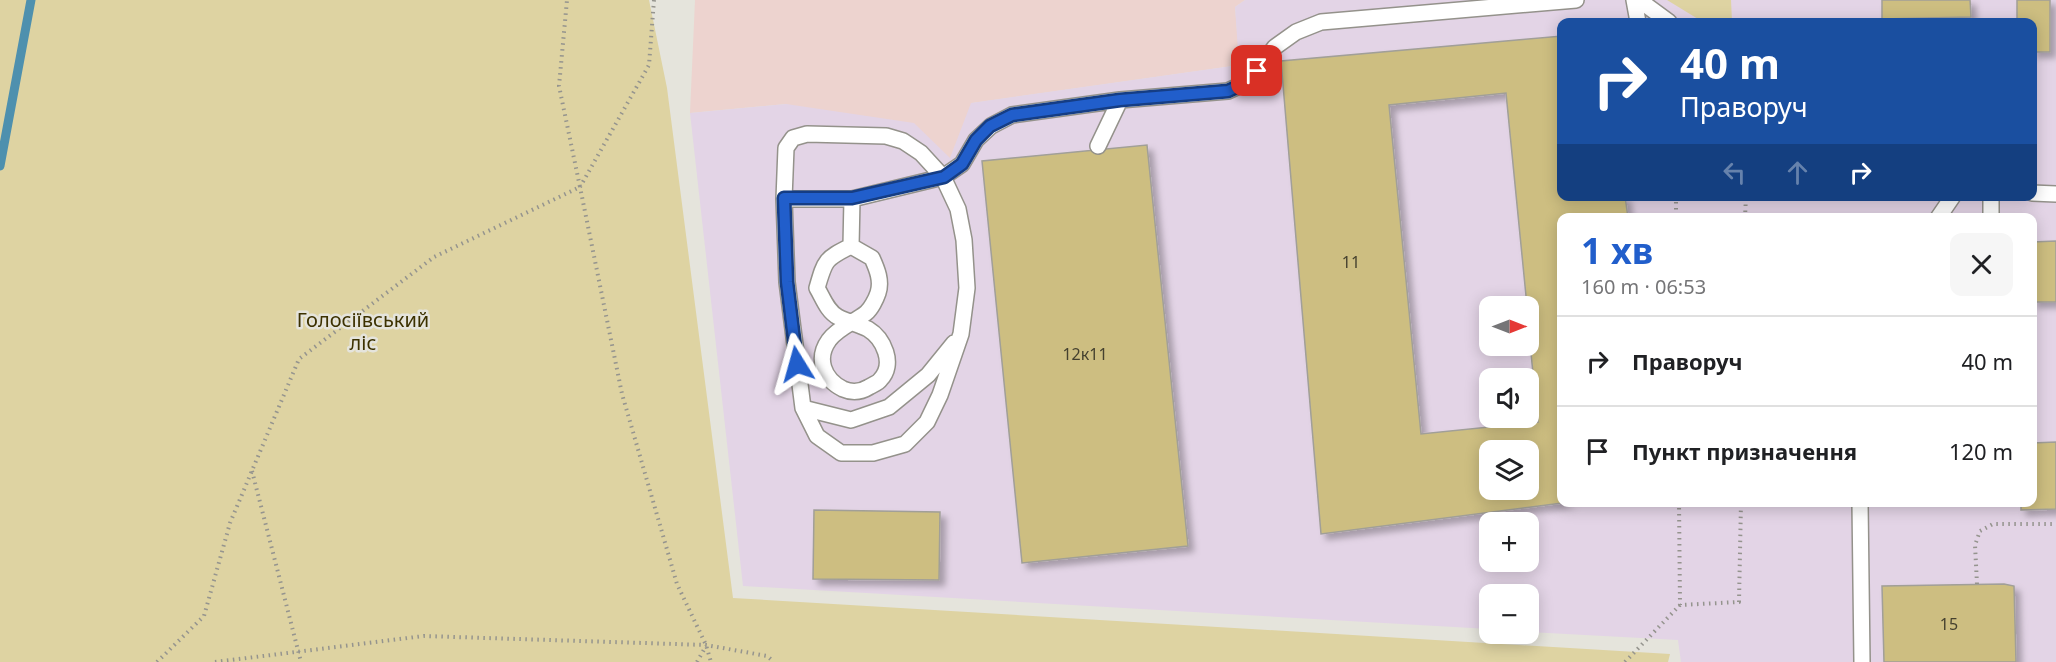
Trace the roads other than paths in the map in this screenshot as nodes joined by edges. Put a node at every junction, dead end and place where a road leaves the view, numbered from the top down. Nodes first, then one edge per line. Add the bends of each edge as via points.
1 (1576, 0) edge
2 (1634, 0) edge
3 (1639, 0) edge
4 (1637, 18) edge
5 (1664, 18) edge
6 (1120, 100) junction
7 (1098, 146) dead end
8 (944, 177) junction
9 (2037, 194) edge
10 (2056, 194) edge
11 (784, 198) junction
12 (852, 198) junction
13 (851, 246) junction
14 (853, 322) junction
15 (961, 334) junction
16 (803, 408) junction
17 (1860, 507) edge
18 (1862, 662) edge

1 - 6 lane via 1322,22 1296,32 1275,47 1243,84 1228,91
2 - 4 lane
3 - 5 lane
6 - 7 lane
6 - 8 lane via 1012,115 990,126 962,164
8 - 11 lane via 903,141 886,136 807,134 793,138 786,148
8 - 12 lane
8 - 15 lane via 958,208 964,240 967,288
9 - 10 lane
11 - 12 lane
11 - 16 lane via 787,282
12 - 13 lane
13 - 14 lane via 872,258 879,274 879,292 869,311
13 - 14 lane via 824,264 817,288 837,317
14 - 14 lane via 881,340 888,356 881,380 860,392 844,390 829,379 823,368 822,356 829,340
15 - 16 lane via 928,375 889,407 851,420
15 - 16 lane via 927,422 905,444 873,453 842,453 817,436
17 - 18 lane

